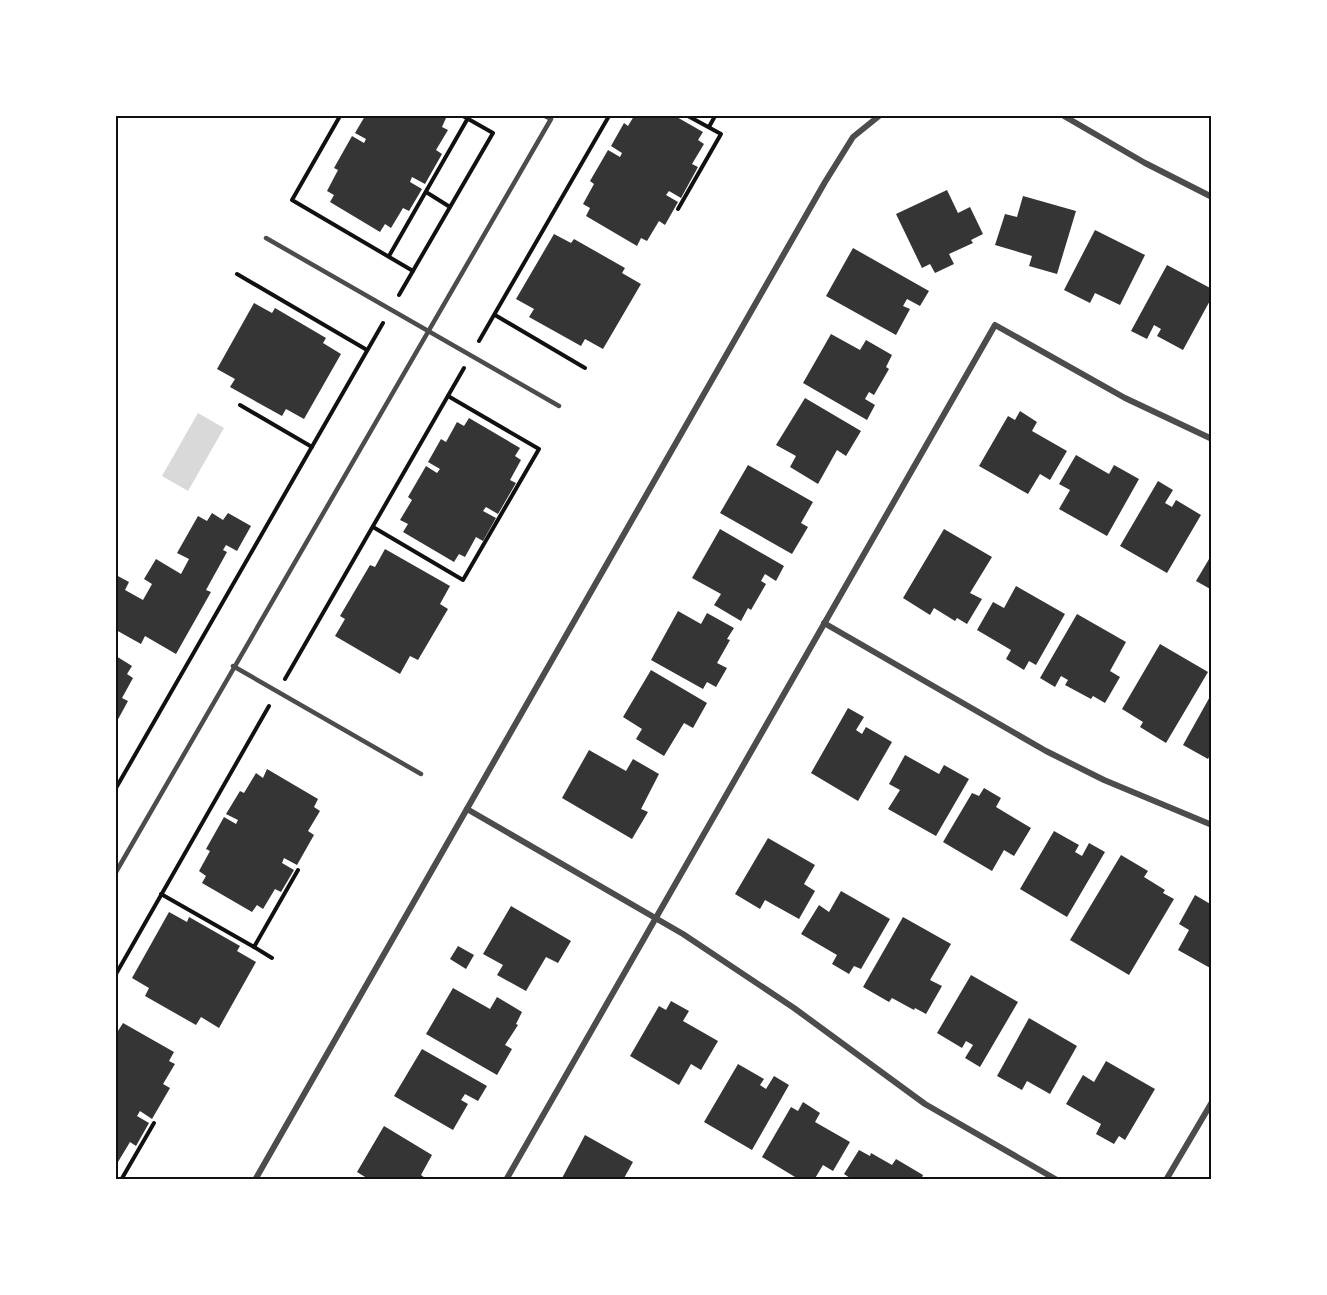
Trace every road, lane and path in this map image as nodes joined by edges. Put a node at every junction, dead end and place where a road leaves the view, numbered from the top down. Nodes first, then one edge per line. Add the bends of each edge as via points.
1 (340, 116) edge
2 (545, 116) edge
3 (609, 116) edge
4 (688, 116) edge
5 (715, 116) edge
6 (879, 116) edge
7 (1064, 116) edge
8 (466, 117) edge
9 (709, 127) junction
10 (426, 192) junction
11 (1212, 197) edge
12 (450, 207) junction
13 (678, 209) dead end
14 (266, 238) dead end
15 (389, 256) junction
16 (413, 271) junction
17 (237, 274) dead end
18 (391, 308) junction
19 (495, 315) junction
20 (429, 330) junction
21 (367, 350) junction
22 (472, 355) junction
23 (585, 368) dead end
24 (448, 396) junction
25 (240, 405) dead end
26 (559, 406) dead end
27 (1212, 439) edge
28 (312, 447) junction
29 (372, 527) junction
30 (824, 623) junction
31 (233, 666) junction
32 (278, 692) junction
33 (421, 774) dead end
34 (116, 788) edge
35 (467, 808) junction
36 (1212, 825) edge
37 (298, 870) dead end
38 (116, 872) edge
39 (161, 894) junction
40 (656, 917) junction
41 (254, 947) junction
42 (272, 958) dead end
43 (116, 974) edge
44 (1212, 1102) edge
45 (154, 1124) dead end
46 (121, 1179) edge
47 (255, 1179) edge
48 (506, 1179) edge
49 (1057, 1179) edge
50 (1166, 1179) edge

1 - 15 path via 292,200
2 - 20 lane via 550,119
3 - 19 path
4 - 9 path
5 - 9 path
6 - 35 street via 854,137 825,182
7 - 11 street
8 - 10 path
8 - 12 path via 493,133
9 - 13 path via 721,134
10 - 12 path
10 - 15 path
12 - 16 path
14 - 18 lane
15 - 16 path
16 - 18 path
17 - 21 path
18 - 20 lane
18 - 21 path
19 - 22 path
19 - 23 path
20 - 22 lane
20 - 31 lane
21 - 28 path
22 - 24 path
22 - 26 lane
24 - 29 path
24 - 29 path via 539,449 463,580
25 - 28 path
27 - 30 street via 1125,398 995,325
28 - 34 path
29 - 32 path
30 - 36 street via 1046,751
30 - 40 street
31 - 32 lane
31 - 38 lane
32 - 33 lane
32 - 39 path
35 - 40 street
35 - 47 street
37 - 41 path
39 - 41 path
39 - 43 path
40 - 48 street
40 - 49 street via 784,1001 925,1104
41 - 42 path
44 - 50 street
45 - 46 path

